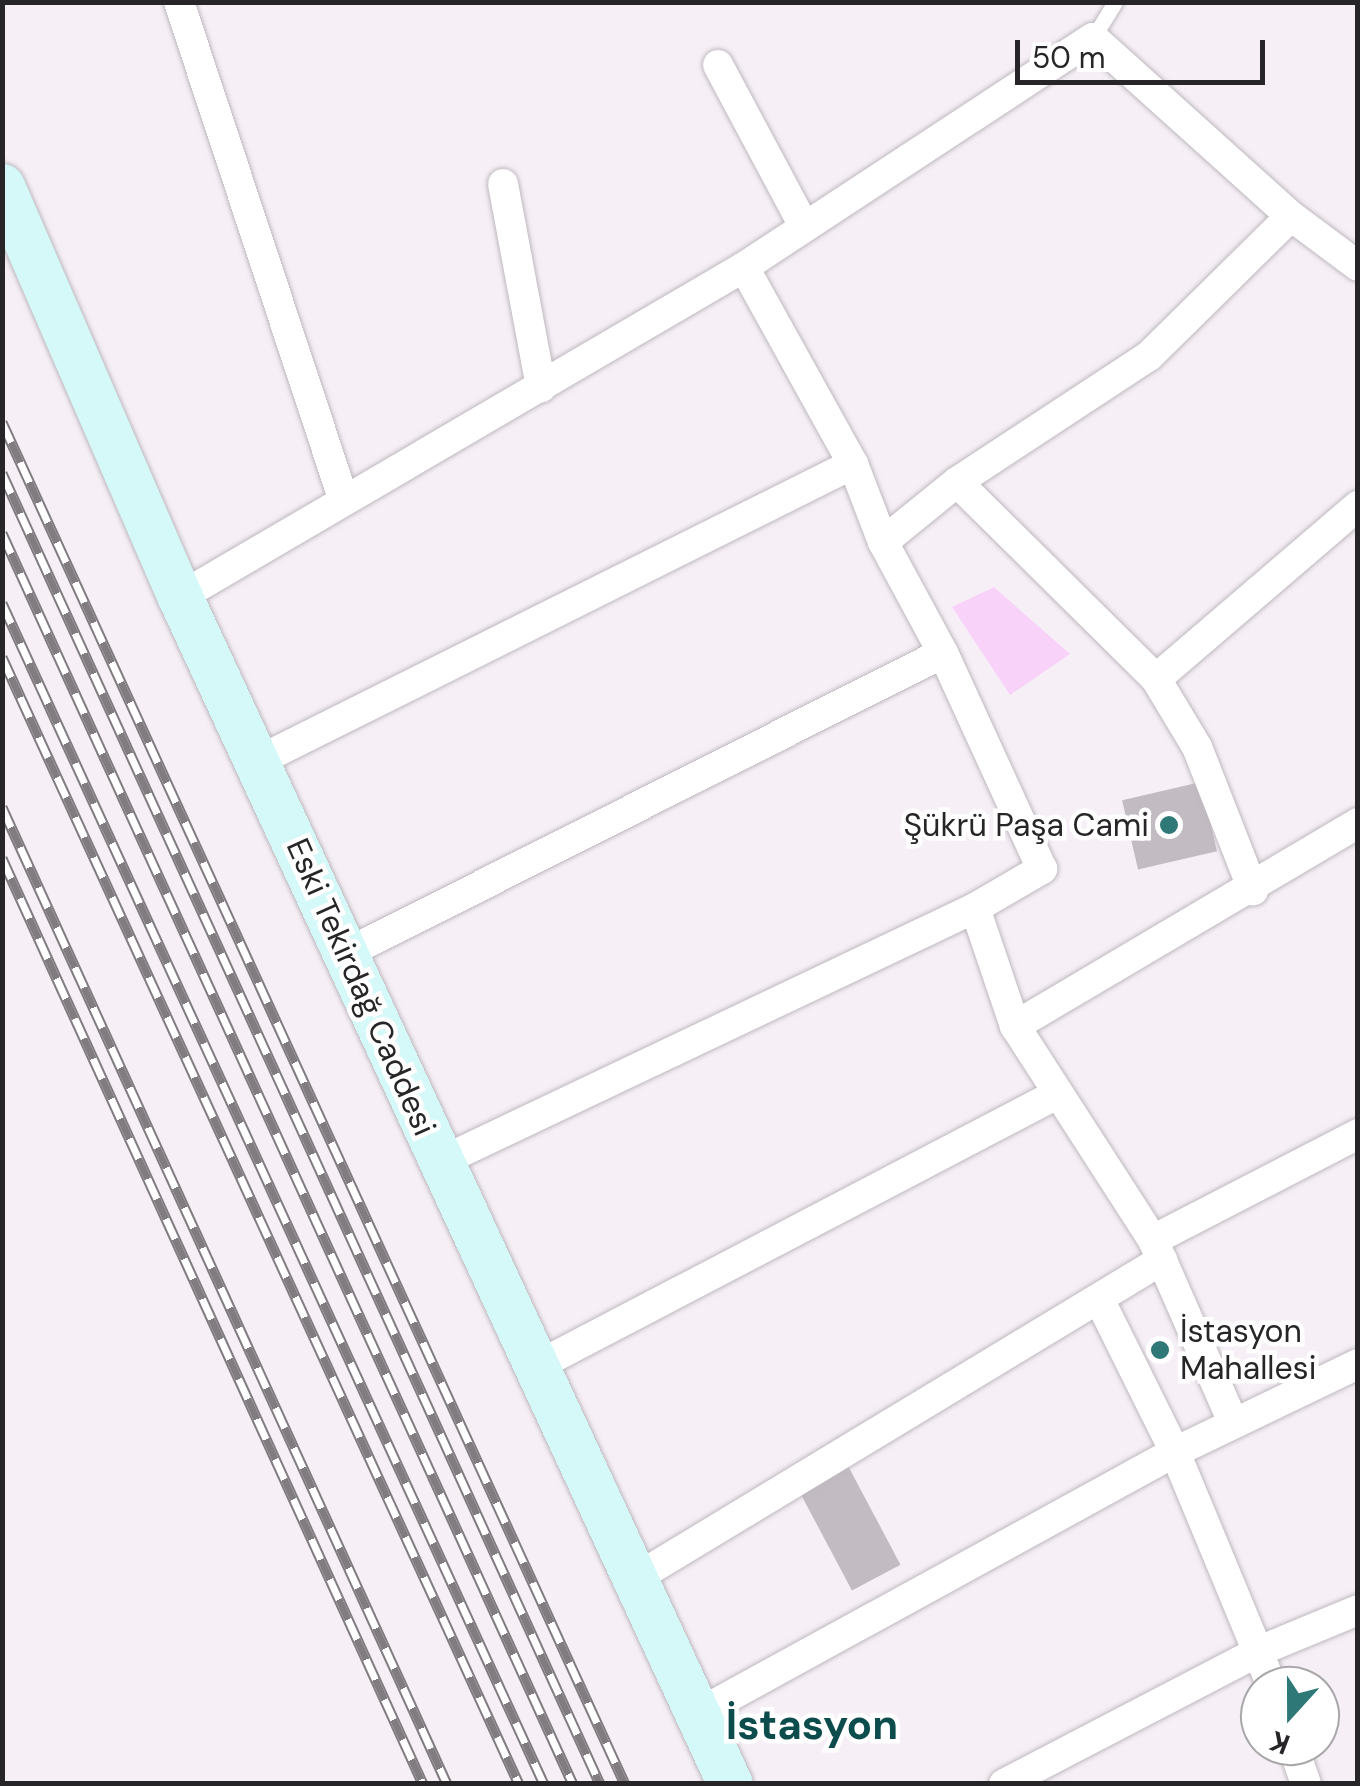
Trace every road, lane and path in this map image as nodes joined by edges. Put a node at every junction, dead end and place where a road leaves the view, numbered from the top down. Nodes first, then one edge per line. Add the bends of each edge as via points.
1 (178, 2) edge
2 (1116, 2) edge
3 (1093, 38) junction
4 (718, 65) dead end
5 (503, 184) dead end
6 (2, 186) edge
7 (1291, 216) junction
8 (804, 226) junction
9 (1358, 266) edge
10 (744, 267) junction
11 (541, 387) junction
12 (853, 464) junction
13 (956, 482) junction
14 (343, 498) junction
15 (1358, 506) edge
16 (884, 542) junction
17 (180, 597) junction
18 (943, 653) junction
19 (1156, 679) junction
20 (260, 760) junction
21 (1358, 824) edge
22 (1253, 890) junction
23 (975, 908) junction
24 (345, 954) junction
25 (1016, 1026) junction
26 (1057, 1094) junction
27 (1358, 1134) edge
28 (440, 1162) junction
29 (1158, 1250) junction
30 (1101, 1303) junction
31 (1358, 1364) edge
32 (537, 1366) junction
33 (1234, 1422) junction
34 (1176, 1452) junction
35 (636, 1578) junction
36 (1358, 1610) edge
37 (1260, 1651) junction
38 (1265, 1666) edge
39 (699, 1714) junction
40 (730, 1784) edge
41 (1004, 1784) edge

1 - 14 street
2 - 3 lane
3 - 7 street
3 - 8 street
4 - 8 street
5 - 11 street
6 - 17 street, Eski Tekirdağ Caddesi
7 - 9 street
7 - 13 street via 1149,356
8 - 10 street
10 - 11 street
10 - 12 street
11 - 14 street
12 - 16 street
12 - 20 street
13 - 16 street
13 - 19 street
14 - 17 street
15 - 19 street
16 - 18 street
17 - 20 street, Eski Tekirdağ Caddesi
18 - 23 street via 1042,869
18 - 24 street
19 - 22 street via 1197,747
20 - 24 street, Eski Tekirdağ Caddesi
21 - 22 street
22 - 25 street
23 - 25 street
23 - 28 street
24 - 28 street, Eski Tekirdağ Caddesi
25 - 26 street
26 - 29 street
26 - 32 street
27 - 29 street
28 - 32 street, Eski Tekirdağ Caddesi
29 - 30 street
29 - 33 street
30 - 34 street
30 - 35 street
31 - 33 street
32 - 35 street, Eski Tekirdağ Caddesi
33 - 34 street
34 - 37 street
34 - 39 street
35 - 39 street, Eski Tekirdağ Caddesi
36 - 37 street
37 - 38 street
37 - 41 street
39 - 40 street, Eski Tekirdağ Caddesi

